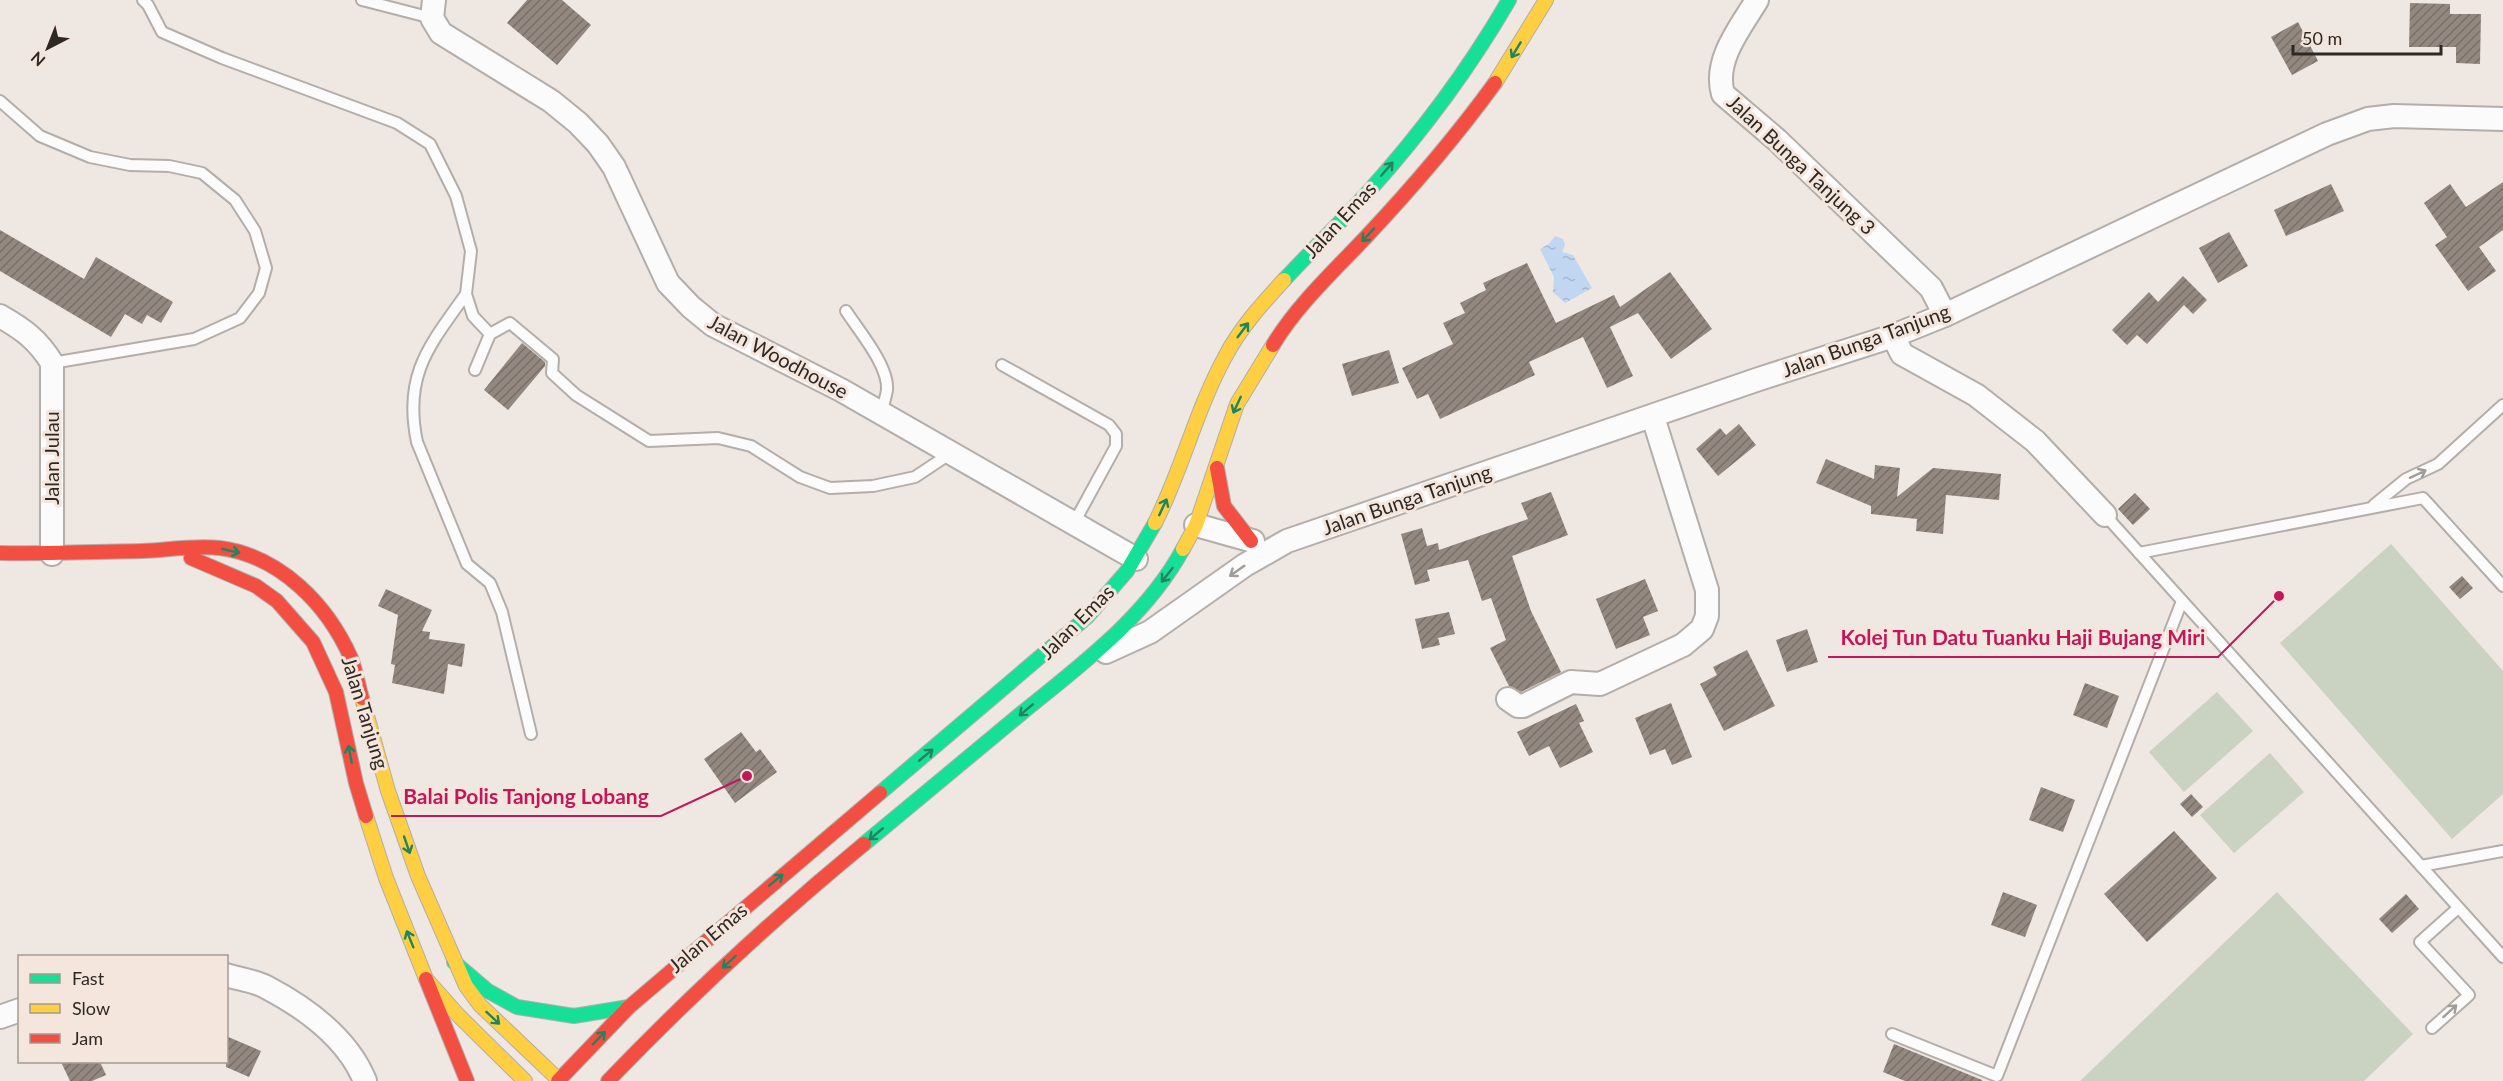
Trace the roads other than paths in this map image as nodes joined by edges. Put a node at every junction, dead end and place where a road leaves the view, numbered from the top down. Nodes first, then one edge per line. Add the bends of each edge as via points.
1 (143, 0) edge
2 (362, 0) edge
3 (1509, 0) edge
4 (1546, 0) edge
5 (1757, 0) edge
6 (433, 9) edge
7 (0, 101) edge
8 (2503, 119) edge
9 (466, 294) junction
10 (846, 311) dead end
11 (1945, 315) junction
12 (0, 316) edge
13 (490, 334) junction
14 (1893, 336) junction
15 (52, 363) junction
16 (1002, 365) dead end
17 (475, 370) dead end
18 (2503, 405) edge
19 (881, 413) junction
20 (1653, 417) junction
21 (951, 453) junction
22 (1217, 468) junction
23 (2371, 508) junction
24 (2105, 515) joint
25 (1074, 523) junction
26 (1190, 523) junction
27 (1165, 528) dead end
28 (1251, 541) junction
29 (1287, 541) junction
30 (173, 551) junction
31 (7, 553) edge
32 (2139, 553) junction
33 (52, 554) junction
34 (0, 559) edge
35 (1136, 559) junction
36 (2503, 586) edge
37 (2182, 602) junction
38 (1084, 662) junction
39 (1508, 699) dead end
40 (531, 734) dead end
41 (2503, 851) edge
42 (2421, 866) junction
43 (2458, 908) junction
44 (2503, 957) edge
45 (454, 962) junction
46 (228, 976) edge
47 (426, 979) junction
48 (629, 1007) junction
49 (18, 1011) edge
50 (0, 1017) edge
51 (2432, 1028) dead end
52 (1892, 1034) dead end
53 (365, 1081) edge
54 (467, 1081) edge
55 (525, 1081) edge
56 (559, 1081) edge
57 (608, 1081) edge

1 - 9 lane via 162,32 397,123 430,144 456,196 471,251
2 - 6 lane
35 -> 3 main road, Jalan Emas via 1164,507 1204,405 1236,339 1290,273 1433,115 1464,74
4 -> 22 main road, Jalan Emas via 1471,116 1410,190 1300,308 1278,338 1237,404
5 - 11 street, Jalan Bunga Tanjung 3 via 1725,54 1720,84 1723,93 1931,288
6 - 19 street, Jalan Woodhouse via 441,33 552,100 598,144 614,167 668,283 691,307 713,325
7 - 15 lane via 40,136 90,157 202,173 240,207 255,231 266,268 260,293 240,318 194,339
8 - 11 street, Jalan Bunga Tanjung via 2368,119 2327,134
9 - 13 lane via 473,316
9 - 40 lane via 428,349 413,387 412,421 467,564 490,583 502,612
10 - 19 lane via 886,376
11 - 14 street, Jalan Bunga Tanjung
12 - 15 street via 41,345
13 - 17 lane
13 - 21 lane via 510,323 553,359 552,373 576,395 649,441 718,438 751,446 800,477 830,488 873,486 915,477
14 - 20 street, Jalan Bunga Tanjung
14 - 24 street via 1902,354 1976,395 2036,441
15 - 33 street, Jalan Julau
16 - 25 lane via 1109,425 1116,434 1116,446
23 -> 18 lane via 2406,479 2438,464
19 - 21 street, Jalan Woodhouse
20 - 29 street, Jalan Bunga Tanjung
20 - 39 street via 1707,590 1707,616 1702,628 1683,645 1600,684 1571,682 1523,706
21 - 25 street, Jalan Woodhouse
22 - 26 main road, Jalan Emas
22 - 28 main road via 1224,506
23 - 32 lane
23 - 36 lane via 2423,498
24 - 32 lane
25 - 35 street, Jalan Woodhouse
26 - 28 street
26 -> 38 main road, Jalan Emas via 1172,568 1135,615
27 - 35 main road
28 - 29 street
29 -> 38 street via 1245,565 1150,632
30 - 33 main road, Jalan Tanjung
30 -> 45 main road, Jalan Tanjung via 219,548 270,563 303,588 332,625 351,659 388,791
47 -> 30 main road, Jalan Tanjung via 386,878 359,794 336,692 313,642 277,601 256,586
31 - 33 main road, Jalan Tanjung
31 - 34 main road, Jalan Tanjung
32 - 37 lane
48 -> 35 main road, Jalan Emas via 1049,651 1099,606
37 - 42 lane
37 - 52 lane via 1997,1076
38 -> 57 main road, Jalan Emas via 820,880 675,1011
41 - 42 lane
42 - 43 lane
43 - 44 lane
51 -> 43 lane via 2469,995 2420,942
45 - 48 main road via 488,991 517,1007 574,1016
45 -> 56 main road, Jalan Tanjung via 480,1005
46 - 53 street via 265,986 301,1009 340,1040
47 - 54 main road
47 - 55 main road, Jalan Tanjung
56 -> 48 main road, Jalan Emas
49 - 50 street

